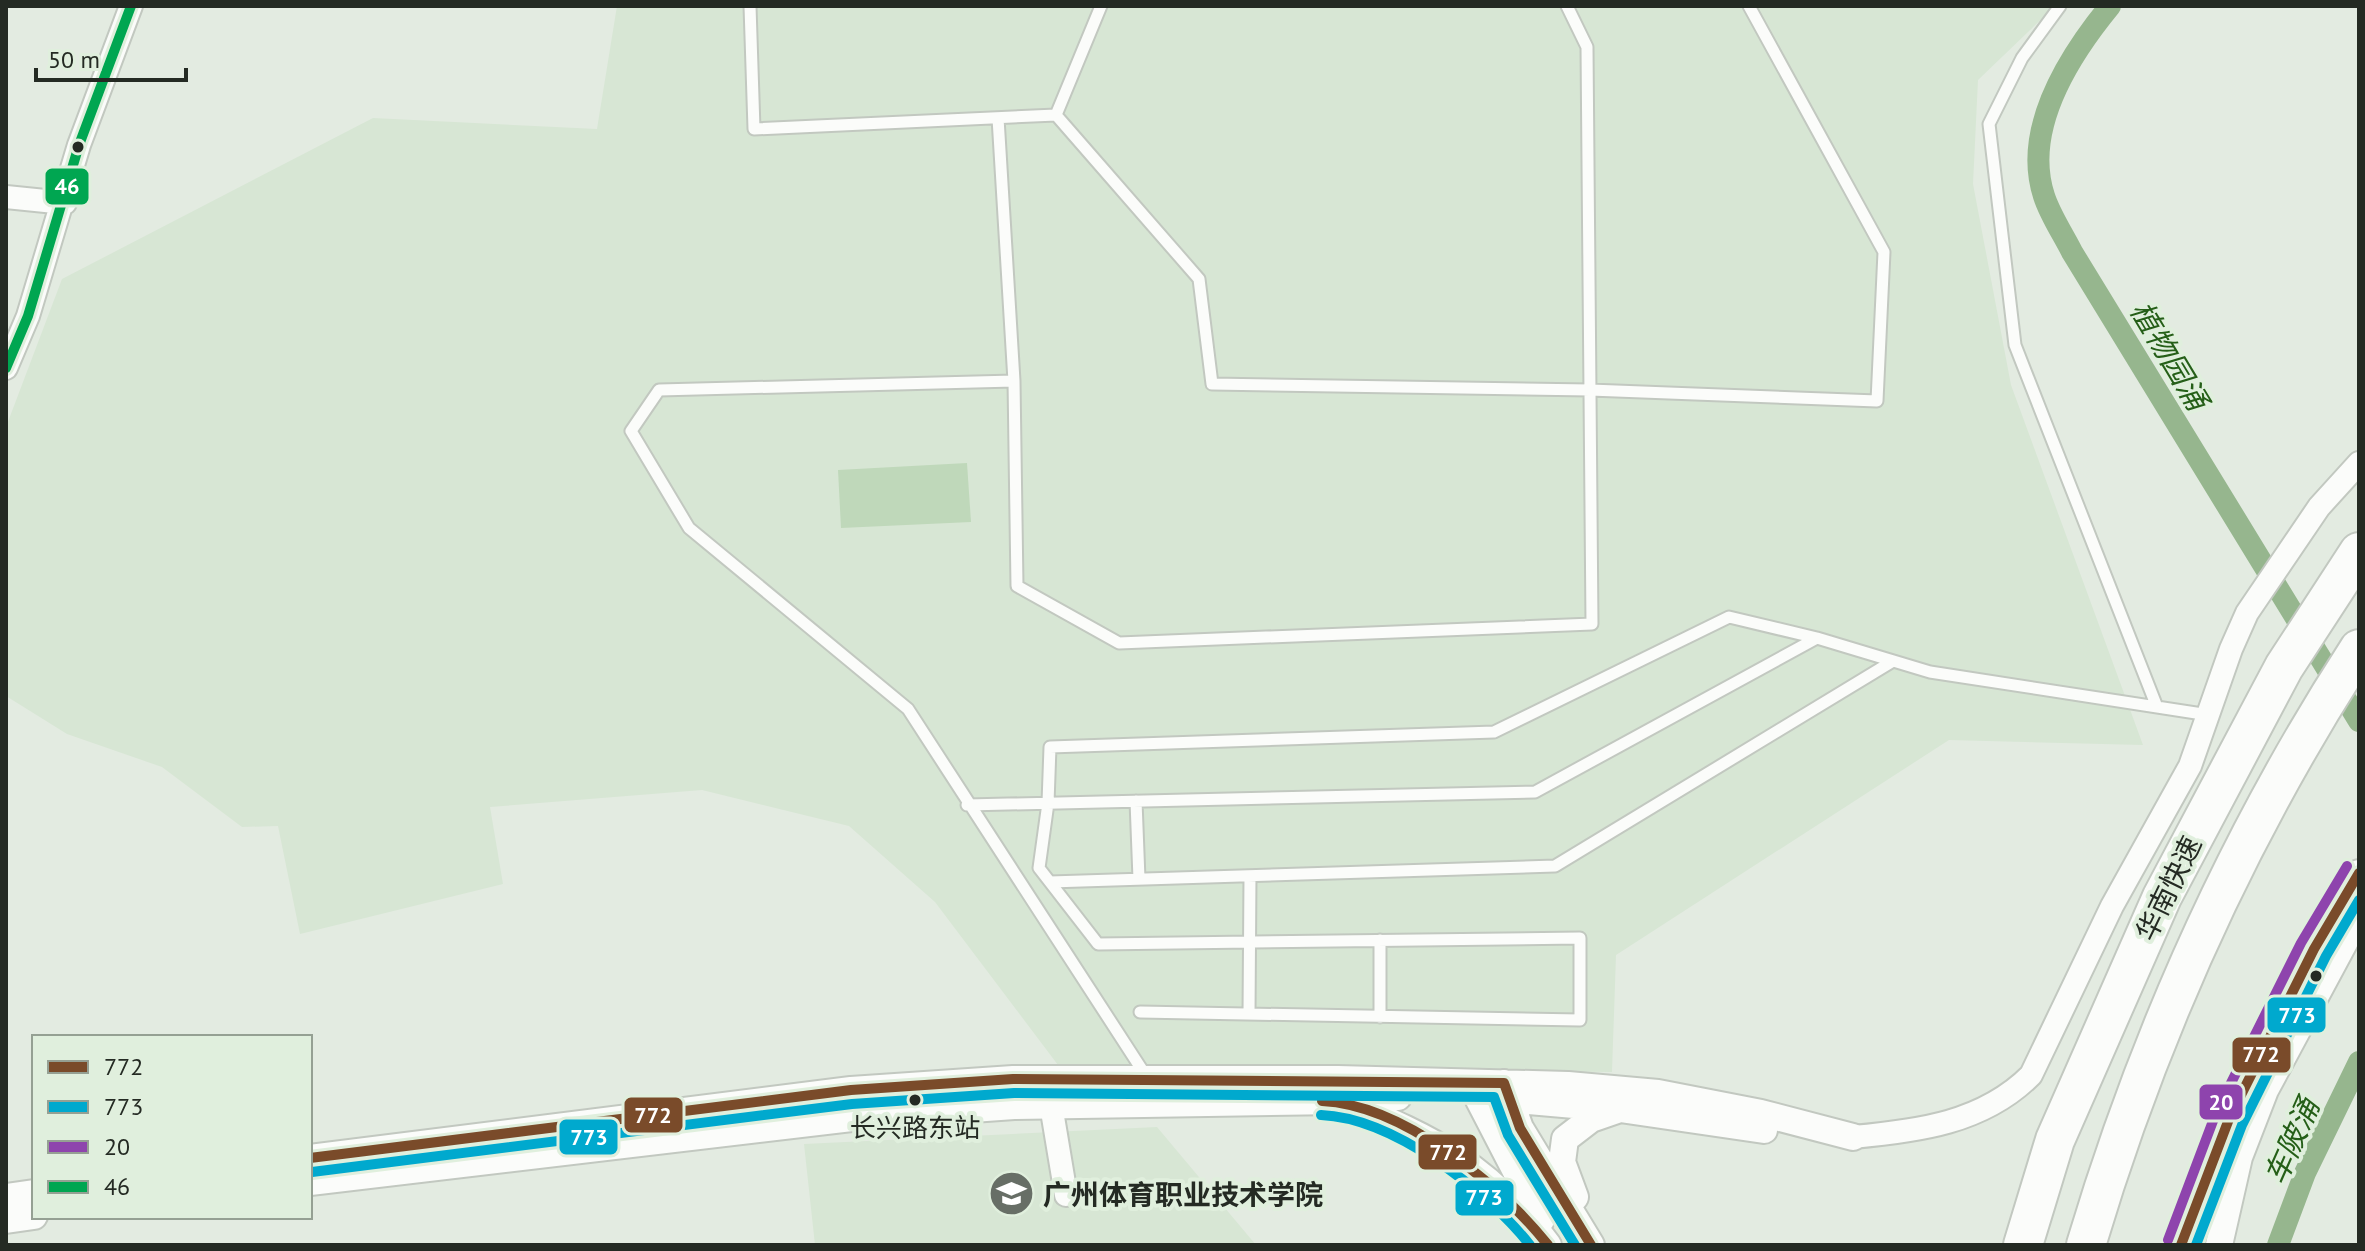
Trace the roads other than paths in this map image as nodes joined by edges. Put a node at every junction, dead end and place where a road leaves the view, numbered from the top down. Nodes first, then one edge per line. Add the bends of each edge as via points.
1 (131, 6) edge
2 (750, 6) edge
3 (1101, 6) edge
4 (1567, 6) edge
5 (1749, 6) edge
6 (2060, 6) edge
7 (1056, 115) junction
8 (998, 118) junction
9 (6, 197) edge
10 (65, 203) junction
11 (6, 368) edge
12 (1014, 381) junction
13 (1590, 390) junction
14 (2359, 463) edge
15 (2349, 566) edge
16 (1817, 638) junction
17 (2359, 649) edge
18 (1893, 661) junction
19 (2157, 707) junction
20 (2210, 715) junction
21 (1136, 801) junction
22 (1048, 803) junction
23 (967, 805) junction
24 (2357, 875) edge
25 (1250, 876) junction
26 (1139, 879) junction
27 (1050, 882) junction
28 (2359, 915) edge
29 (1380, 940) junction
30 (1249, 942) junction
31 (1140, 1012) dead end
32 (1249, 1014) junction
33 (1380, 1017) junction
34 (1150, 1091) junction
35 (1478, 1091) junction
36 (1507, 1092) junction
37 (1340, 1101) junction
38 (1051, 1105) junction
39 (1620, 1109) junction
40 (1853, 1137) junction
41 (312, 1158) edge
42 (312, 1182) edge
43 (32, 1193) edge
44 (1066, 1195) dead end
45 (6, 1197) edge
46 (32, 1216) edge
47 (6, 1220) edge
48 (1587, 1238) edge
49 (1551, 1245) edge
50 (2023, 1245) edge
51 (2086, 1245) edge
52 (2181, 1245) edge
53 (2219, 1245) edge

1 - 10 street via 79,145
2 - 8 lane via 754,129
3 - 7 lane
4 - 13 lane via 1587,47
5 - 13 lane via 1884,252 1877,401
6 - 19 lane via 2022,58 1989,124 2015,345
7 - 8 lane
7 - 13 lane via 1199,279 1212,384
8 - 12 lane
9 - 10 street
10 - 11 street
12 - 13 lane via 1017,586 1119,643 1592,624
12 - 23 lane via 659,390 631,431 689,528 908,709
14 - 20 street via 2319,507 2247,613
15 - 50 highway, 华南快速 via 2284,667 2180,860 2055,1140
16 - 18 lane
16 - 21 lane via 1535,792
16 - 22 lane via 1729,617 1494,732 1050,747
17 - 51 highway, 华南快速 via 2250,836 2186,967 2140,1078
18 - 19 lane via 1930,672
18 - 25 lane via 1555,866
19 - 20 lane
20 - 40 street via 2190,766 2112,906 2031,1075 2010,1096 1943,1124
21 - 22 lane
21 - 26 lane
22 - 23 lane
22 - 27 lane via 1039,868
23 - 34 lane
24 - 52 street via 2229,1119
25 - 26 lane
25 - 30 lane
26 - 27 lane
27 - 30 lane via 1098,944
28 - 53 street via 2265,1090 2239,1157
29 - 30 lane
29 - 33 lane
29 - 33 lane via 1580,938 1580,1020
30 - 32 lane
31 - 32 lane
32 - 33 lane
34 - 35 street
34 - 37 street
34 - 38 street
34 - 41 street via 1013,1079 851,1090
35 - 36 street
35 - 37 street
35 - 49 street
36 - 39 street
36 - 40 street via 1658,1093
36 - 48 street via 1520,1128
37 - 49 street via 1420,1134 1469,1163 1519,1206
38 - 42 street via 844,1118
38 - 44 street
39 - 40 street via 1784,1133
39 - 48 street via 1591,1119 1565,1139 1562,1162
43 - 45 street
46 - 47 street

